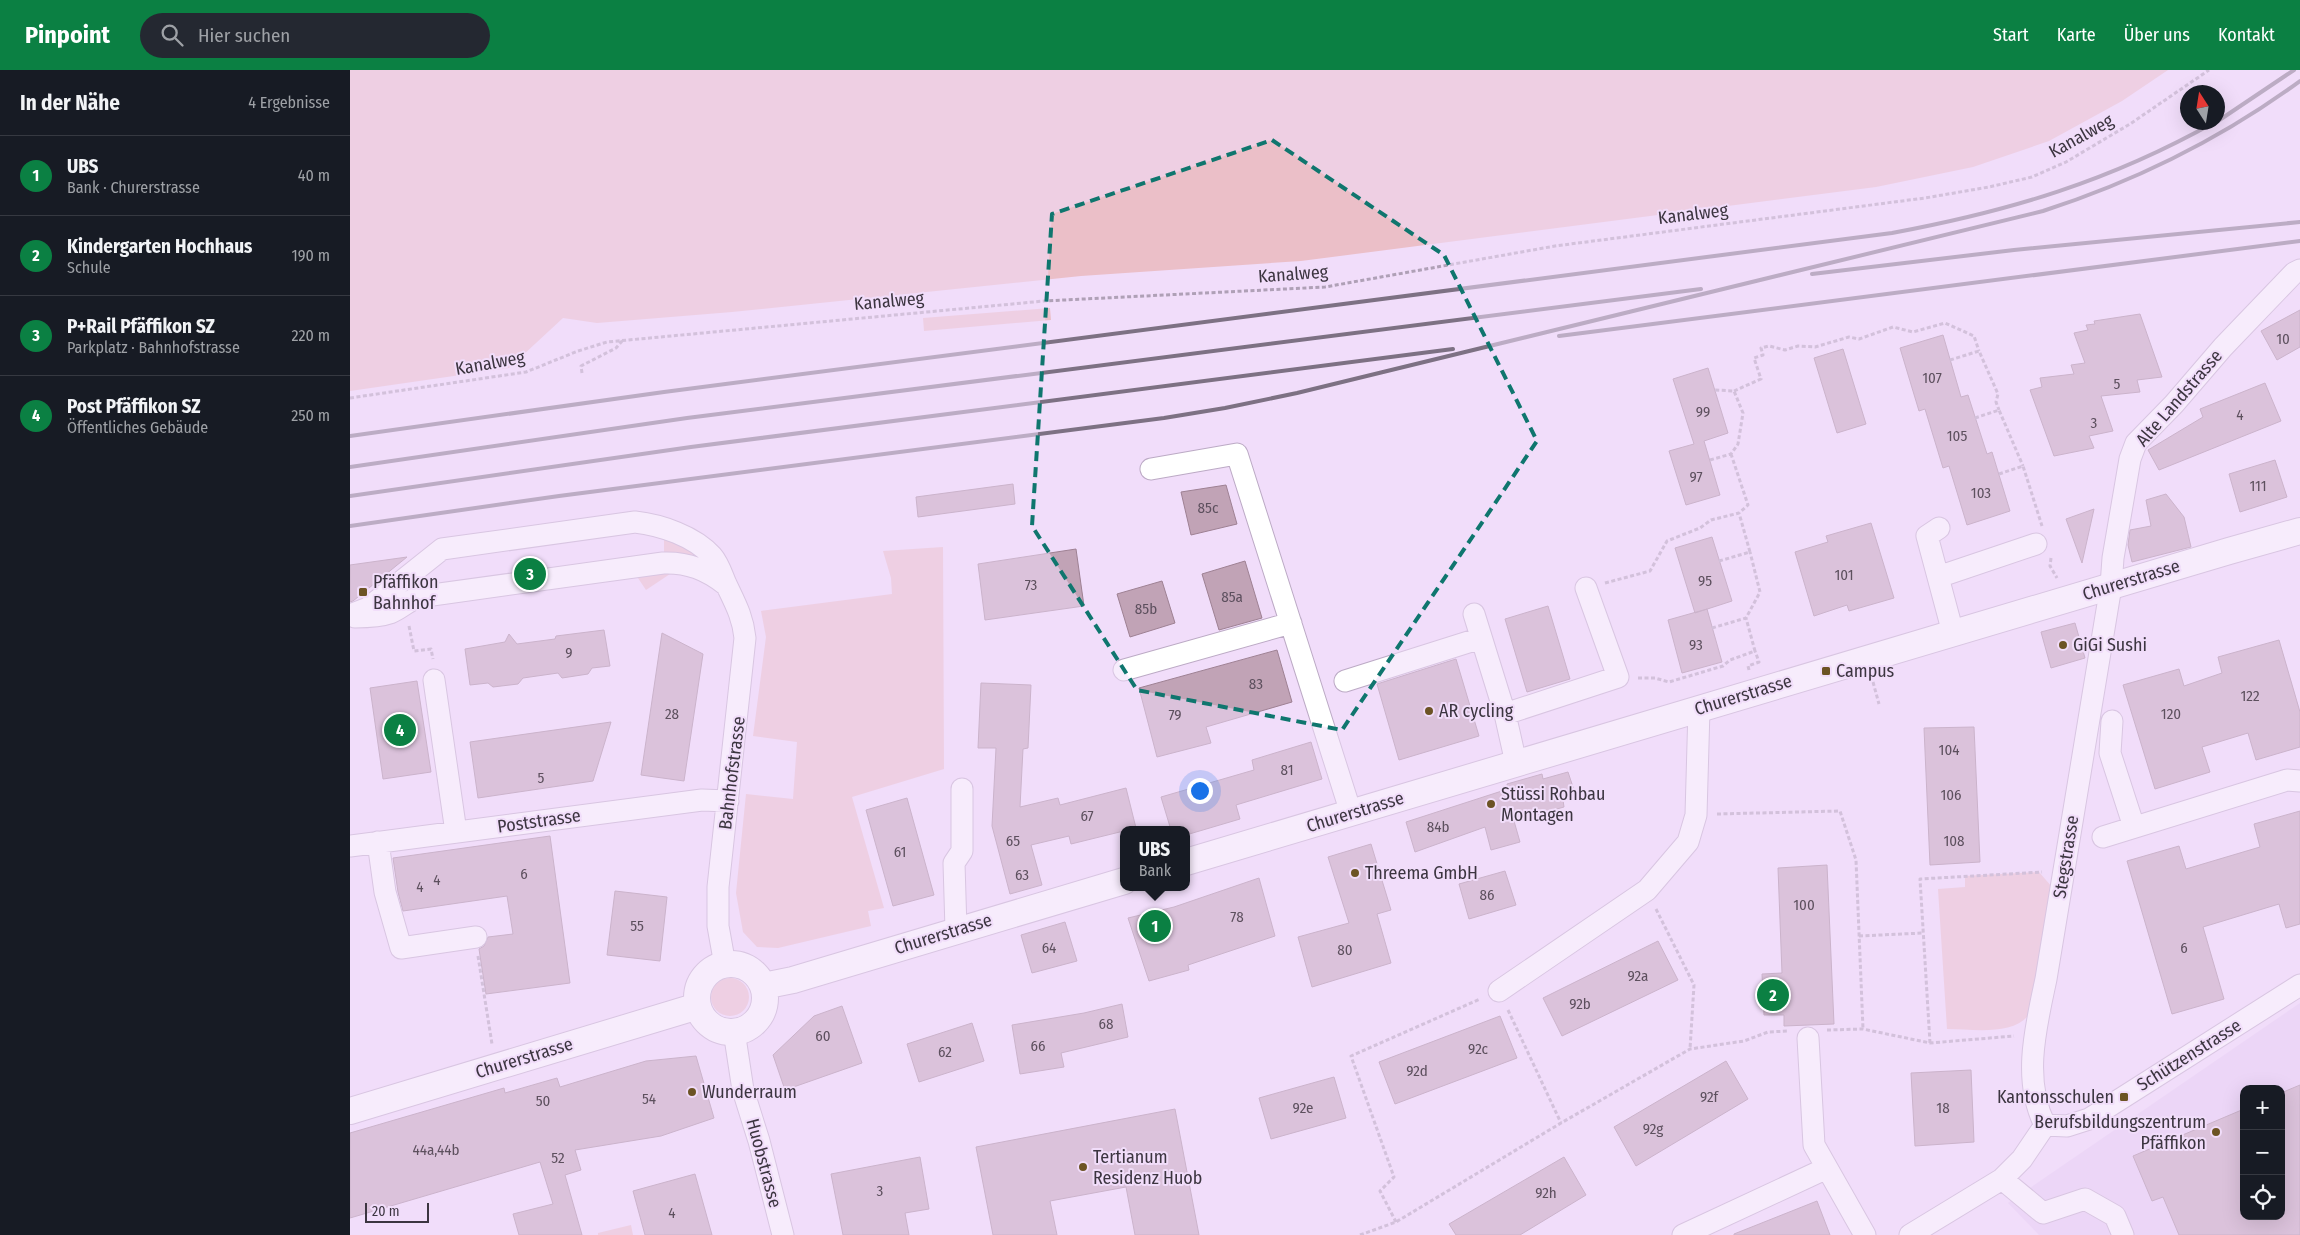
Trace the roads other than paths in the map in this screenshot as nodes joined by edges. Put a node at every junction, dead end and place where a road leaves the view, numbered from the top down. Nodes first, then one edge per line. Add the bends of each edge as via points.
1 (2300, 270) edge
2 (1151, 469) dead end
3 (635, 522) junction
4 (1939, 528) dead end
5 (2300, 531) edge
6 (2044, 543) road end
7 (635, 567) junction
8 (408, 576) junction
9 (1938, 577) junction
10 (726, 584) junction
11 (2111, 586) junction
12 (1586, 588) road end
13 (418, 597) junction
14 (1474, 614) dead end
15 (350, 616) edge
16 (1291, 623) junction
17 (1953, 633) junction
18 (1482, 638) junction
19 (1124, 670) dead end
20 (434, 680) dead end
21 (1345, 681) dead end
22 (1699, 709) junction
23 (1505, 714) junction
24 (2112, 721) dead end
25 (1516, 764) junction
26 (2300, 781) edge
27 (962, 789) dead end
28 (728, 801) junction
29 (1351, 813) junction
30 (2134, 827) junction
31 (456, 832) junction
32 (2104, 837) dead end
33 (378, 842) junction
34 (350, 846) edge
35 (1190, 861) edge
36 (1120, 882) edge
37 (956, 930) junction
38 (476, 937) road end
39 (725, 965) junction
40 (2300, 985) edge
41 (763, 986) junction
42 (1499, 991) road end
43 (698, 1006) junction
44 (734, 1031) junction
45 (1810, 1033) road end
46 (350, 1111) edge
47 (2045, 1125) junction
48 (1827, 1168) junction
49 (2002, 1179) junction
50 (783, 1235) edge
51 (1683, 1235) edge
52 (1865, 1235) edge
53 (1910, 1235) edge
54 (2123, 1235) edge

1 - 11 street, Alte Landstrasse via 2223,347 2136,444 2130,459
2 - 16 street via 1237,454
3 - 7 street via 652,531 657,546 649,561
3 - 8 street, Bahnhofstrasse via 442,549
3 - 10 street, Bahnhofstrasse via 664,528 704,548 713,557
4 - 9 street via 1927,536
5 - 11 main road, Churerstrasse
6 - 9 street
7 - 10 street, Bahnhofstrasse via 678,562 712,574
7 - 13 street, Bahnhofstrasse
8 - 13 street via 408,584
8 - 15 street, Bahnhofstrasse via 368,608
9 - 17 street
10 - 28 street, Bahnhofstrasse via 742,616 745,638
11 - 17 main road, Churerstrasse
11 - 47 street, Stegstrasse via 2034,1034 2034,1098
12 - 23 street via 1618,678
13 - 15 street, Bahnhofstrasse via 390,613
14 - 18 street
16 - 19 street
16 - 29 street
17 - 22 main road, Churerstrasse
18 - 21 street
18 - 23 street
20 - 31 street
22 - 25 main road, Churerstrasse
22 - 42 street via 1696,815 1688,842 1647,890
23 - 25 street
24 - 30 street via 2110,753
25 - 29 main road, Churerstrasse
26 - 30 street via 2287,780
27 - 37 street via 962,851 954,863
28 - 31 street, Poststrasse via 702,800
28 - 39 street, Bahnhofstrasse via 718,888
29 - 35 main road, Churerstrasse
30 - 32 street
31 - 33 street, Poststrasse
33 - 34 street, Poststrasse
33 - 38 street via 385,892 401,948
36 - 37 main road, Churerstrasse
37 - 41 main road, Churerstrasse via 794,980
39 - 41 main road via 745,967
39 - 43 main road via 714,969 701,982
40 - 47 street, Schützenstrasse via 2089,1119 2067,1126
41 - 44 main road via 765,1001 760,1016 749,1026
43 - 44 main road via 712,1025
43 - 46 main road, Churerstrasse
44 - 50 street, Huobstrasse via 743,1090
45 - 48 street via 1814,1145
47 - 49 street via 2022,1159
48 - 51 street
48 - 52 street
49 - 53 street
49 - 54 street via 2043,1213 2085,1199 2115,1216

